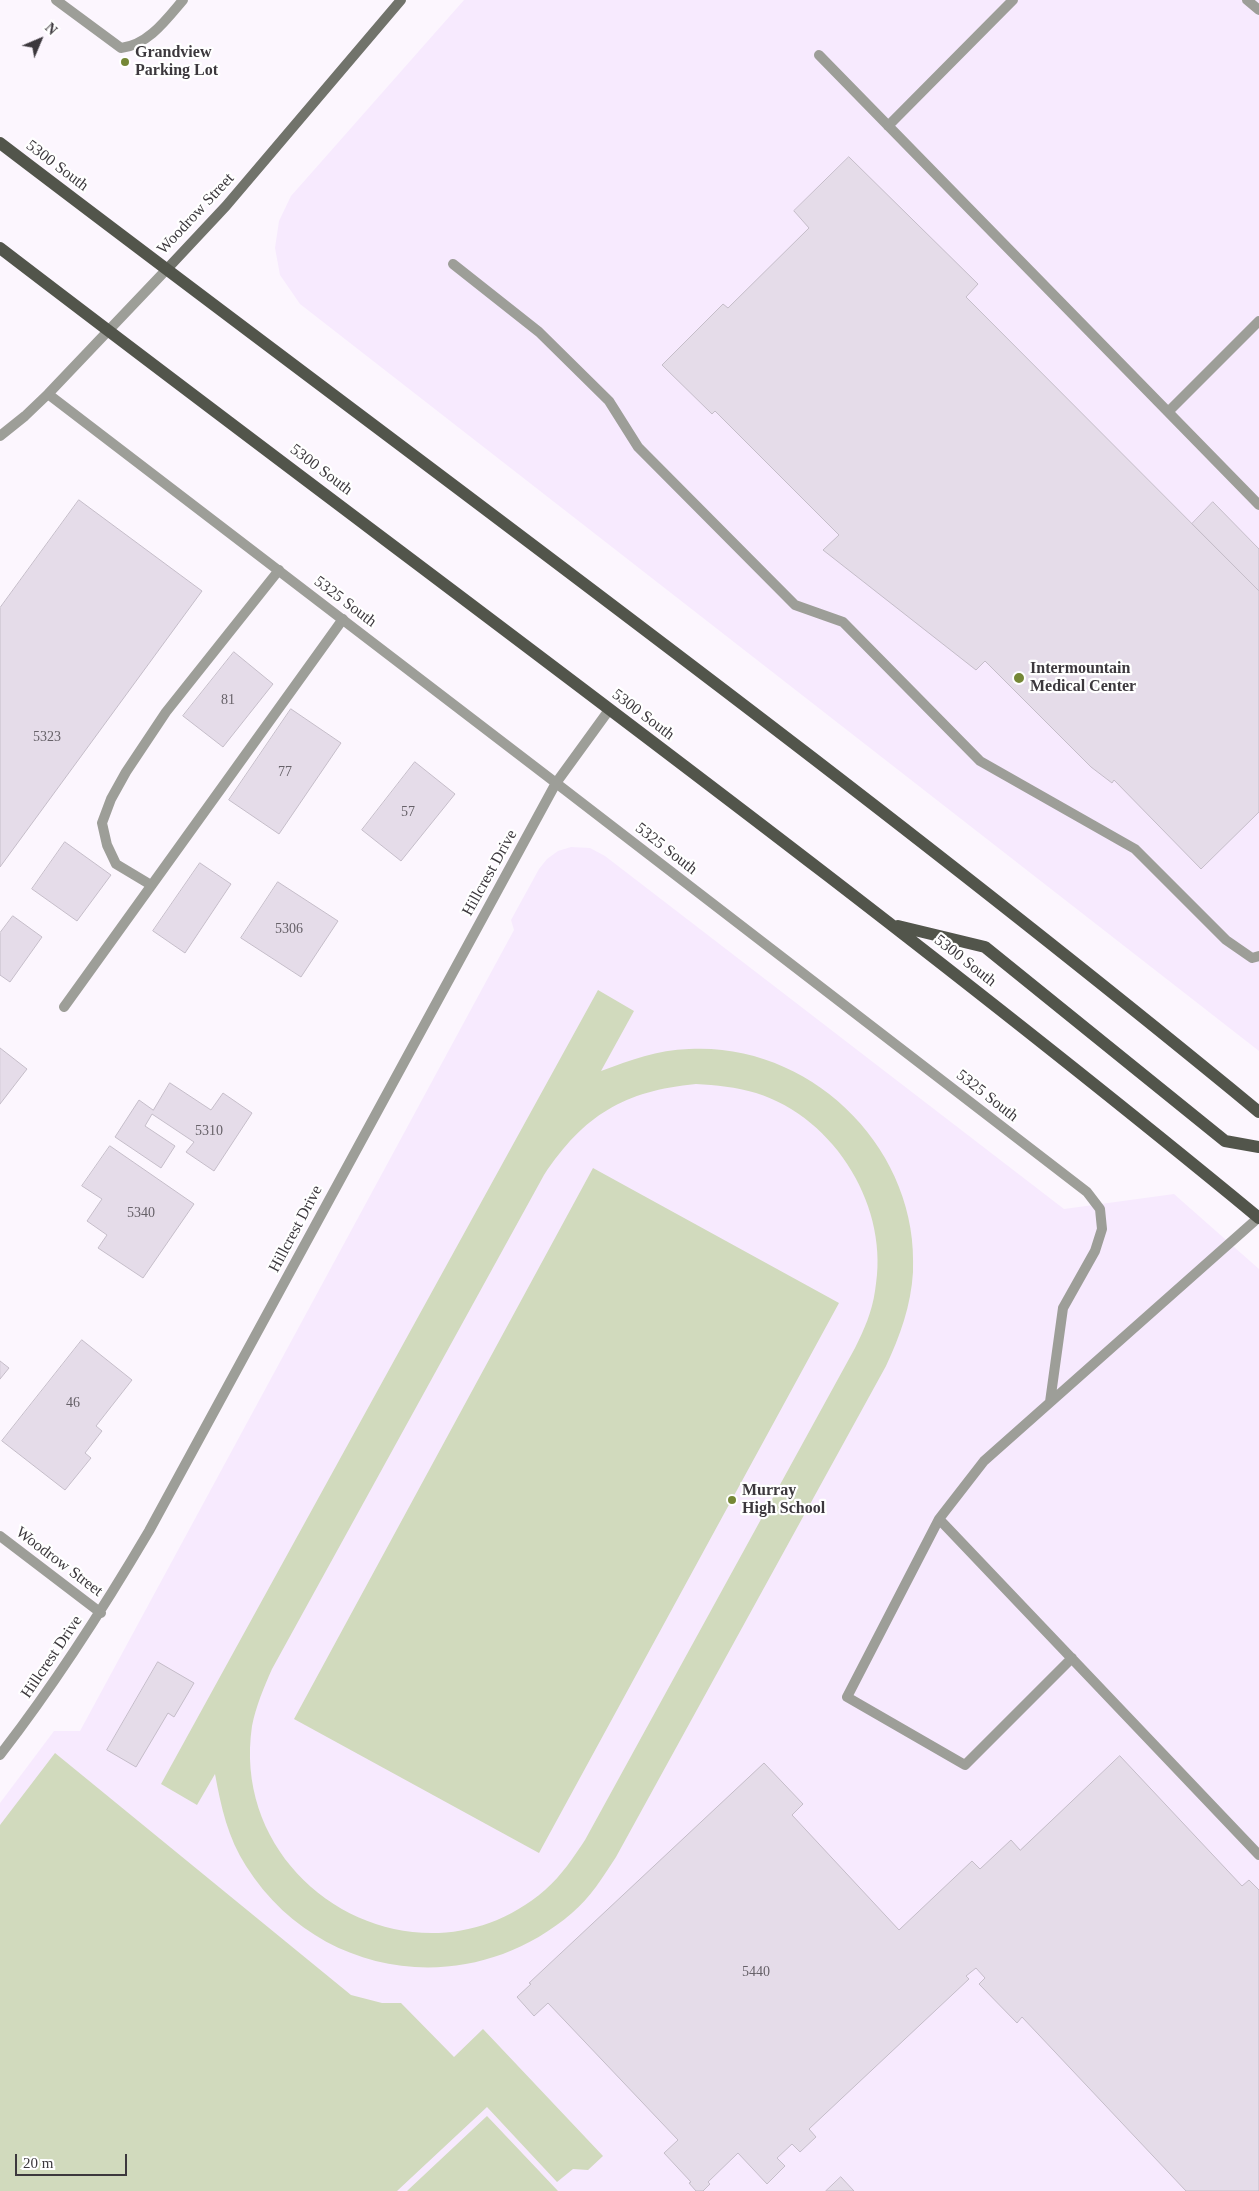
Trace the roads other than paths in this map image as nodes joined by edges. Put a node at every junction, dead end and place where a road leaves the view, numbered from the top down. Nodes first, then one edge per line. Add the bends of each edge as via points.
1 (56, 0) edge
2 (182, 0) edge
3 (400, 0) edge
4 (1013, 0) edge
5 (1247, 0) edge
6 (1259, 10) edge
7 (819, 55) dead end
8 (888, 126) junction
9 (0, 143) edge
10 (0, 248) edge
11 (453, 264) dead end
12 (167, 269) junction
13 (1259, 321) edge
14 (109, 330) junction
15 (48, 394) junction
16 (1168, 412) junction
17 (0, 436) edge
18 (1259, 505) edge
19 (279, 570) junction
20 (343, 619) junction
21 (609, 710) junction
22 (556, 783) junction
23 (151, 885) junction
24 (893, 925) junction
25 (1259, 956) edge
26 (64, 1007) dead end
27 (1259, 1112) edge
28 (1259, 1147) edge
29 (1259, 1218) edge
30 (1050, 1402) junction
31 (939, 1519) junction
32 (0, 1536) edge
33 (101, 1612) junction
34 (1072, 1658) junction
35 (0, 1756) edge
36 (1259, 1856) edge

1 - 2 street via 121,48 133,47 146,39
3 - 12 street, Woodrow Street via 226,206
4 - 8 street
5 - 6 street
7 - 8 street
8 - 16 street
9 - 12 main road, 5300 South
10 - 14 main road, 5300 South
11 - 25 street via 539,332 609,401 638,447 795,605 844,622 980,761 1135,849 1226,940 1252,958
12 - 14 street, Woodrow Street
12 - 27 main road, 5300 South via 829,771
13 - 16 street
14 - 15 street, Woodrow Street
14 - 21 main road, 5300 South
15 - 17 street, Woodrow Street
15 - 19 street, 5325 South
16 - 18 street
19 - 20 street, 5325 South
19 - 23 street via 166,712 111,799 102,823 107,846 116,864
20 - 22 street, 5325 South
20 - 23 street
21 - 22 street, Hillcrest Drive
21 - 24 main road, 5300 South
22 - 30 street, 5325 South via 1087,1192 1100,1209 1102,1229 1095,1251 1063,1308
22 - 33 street, Hillcrest Drive via 235,1375
23 - 26 street
24 - 28 main road via 985,948 1226,1141
24 - 29 main road, 5300 South
29 - 30 street
30 - 31 street via 984,1461
31 - 34 street
31 - 34 street via 847,1697 965,1765
32 - 33 street, Woodrow Street
33 - 35 street, Hillcrest Drive
34 - 36 street

